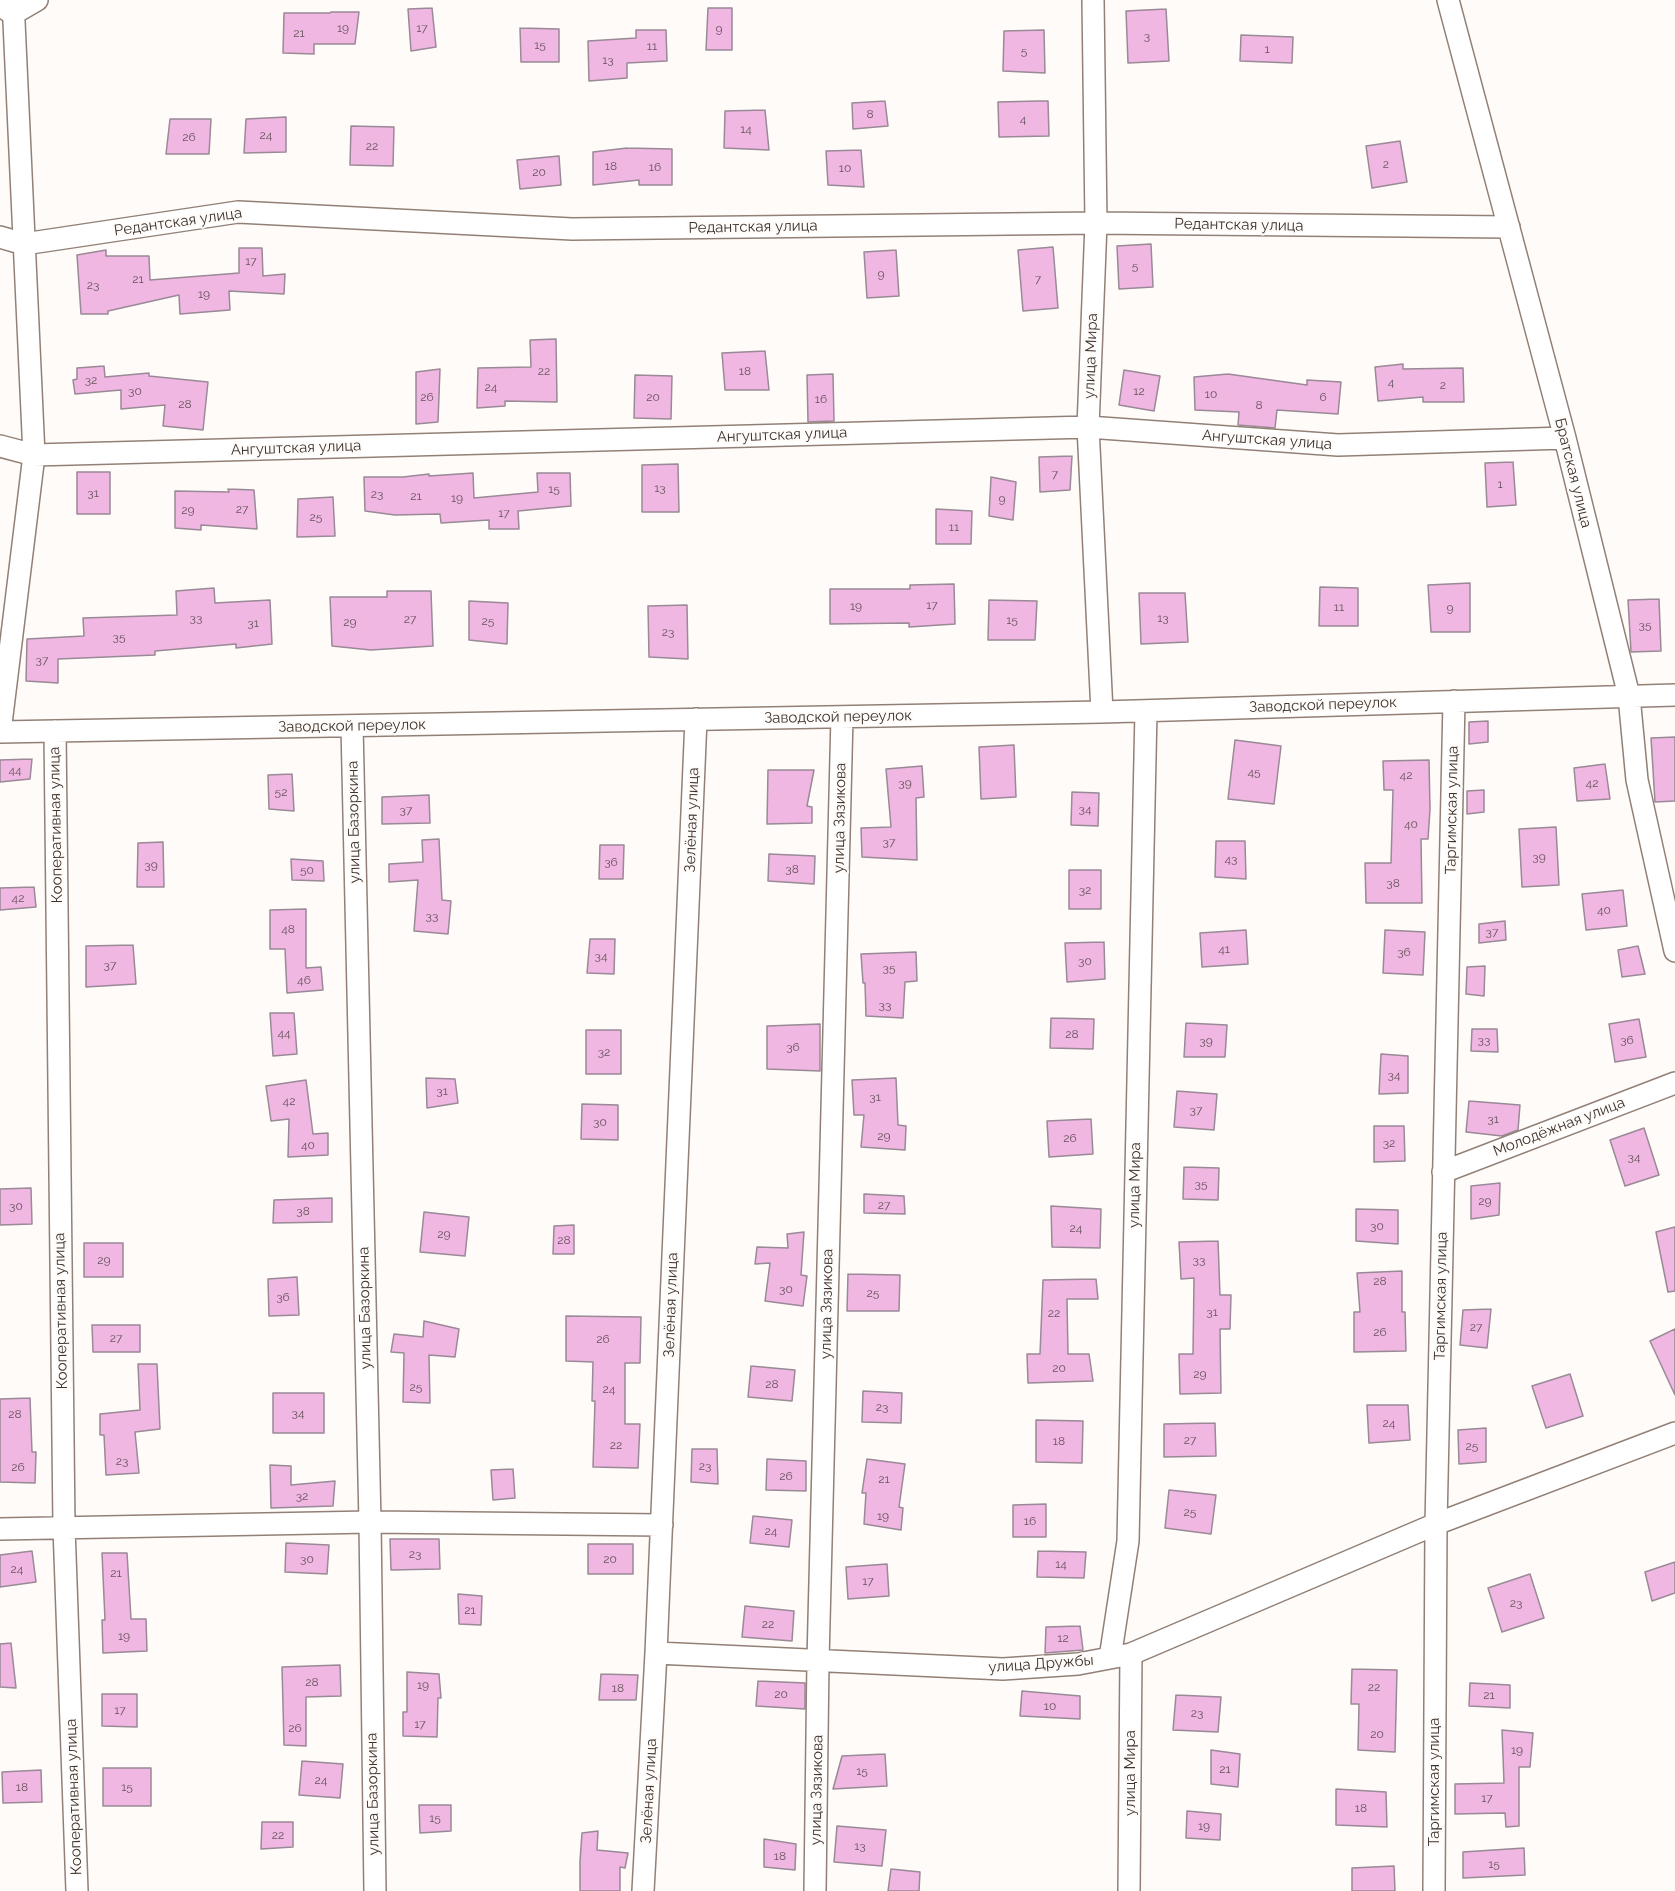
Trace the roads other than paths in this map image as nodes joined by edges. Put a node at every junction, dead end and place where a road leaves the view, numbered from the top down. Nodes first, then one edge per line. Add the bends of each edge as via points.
1 (37, 0) edge
2 (1093, 0) edge
3 (1448, 0) edge
4 (9, 7) edge
5 (1096, 223) junction
6 (1509, 228) junction
7 (0, 237) edge
8 (24, 244) junction
9 (1088, 427) junction
10 (1564, 438) junction
11 (0, 446) edge
12 (34, 455) junction
13 (1675, 695) edge
14 (1629, 696) junction
15 (1454, 701) junction
16 (1146, 711) junction
17 (1102, 712) junction
18 (842, 717) junction
19 (696, 719) junction
20 (352, 726) junction
21 (55, 731) junction
22 (0, 732) edge
23 (1675, 951) edge
24 (1675, 1083) edge
25 (1443, 1172) junction
26 (1675, 1433) edge
27 (370, 1522) junction
28 (1436, 1524) junction
29 (662, 1525) junction
30 (64, 1527) junction
31 (0, 1529) edge
32 (656, 1653) junction
33 (1121, 1656) junction
34 (818, 1660) junction
35 (77, 1891) edge
36 (375, 1891) edge
37 (643, 1891) edge
38 (816, 1891) edge
39 (1130, 1891) edge
40 (1434, 1891) edge

1 - 4 street
2 - 5 street, улица Мира
3 - 6 street, Братская улица
4 - 8 street
5 - 6 street, Редантская улица
5 - 8 street, Редантская улица via 572,229 238,212
5 - 9 street, улица Мира
6 - 10 street, Братская улица
7 - 8 street, Редантская улица
8 - 12 street
9 - 10 street, Ангуштская улица via 1338,445
9 - 12 street, Ангуштская улица
9 - 17 street, улица Мира
10 - 14 street, Братская улица
11 - 12 street, Ангуштская улица
12 - 22 street
13 - 14 street, Заводской переулок
14 - 15 street, Заводской переулок
14 - 23 street, Братская улица via 1637,780
15 - 16 street, Заводской переулок
15 - 25 street, Таргимская улица
16 - 17 street, Заводской переулок
16 - 33 street, улица Мира via 1128,1541
17 - 18 street, Заводской переулок
18 - 19 street, Заводской переулок
18 - 34 street, улица Зязикова
19 - 20 street, Заводской переулок
19 - 29 street, Зелёная улица
20 - 21 street, Заводской переулок
20 - 27 street, улица Базоркина
21 - 22 street, Заводской переулок
21 - 30 street, Кооперативная улица
24 - 25 street, Молодёжная улица
25 - 28 street, Таргимская улица
26 - 28 street, улица Дружбы
27 - 29 street
27 - 30 street
27 - 36 street, улица Базоркина
28 - 33 street, улица Дружбы
28 - 40 street, Таргимская улица
29 - 32 street, Зелёная улица
30 - 31 street
30 - 35 street, Кооперативная улица
32 - 34 street, улица Дружбы
32 - 37 street, Зелёная улица
33 - 34 street, улица Дружбы via 1078,1664 1003,1669
33 - 39 street, улица Мира
34 - 38 street, улица Зязикова

